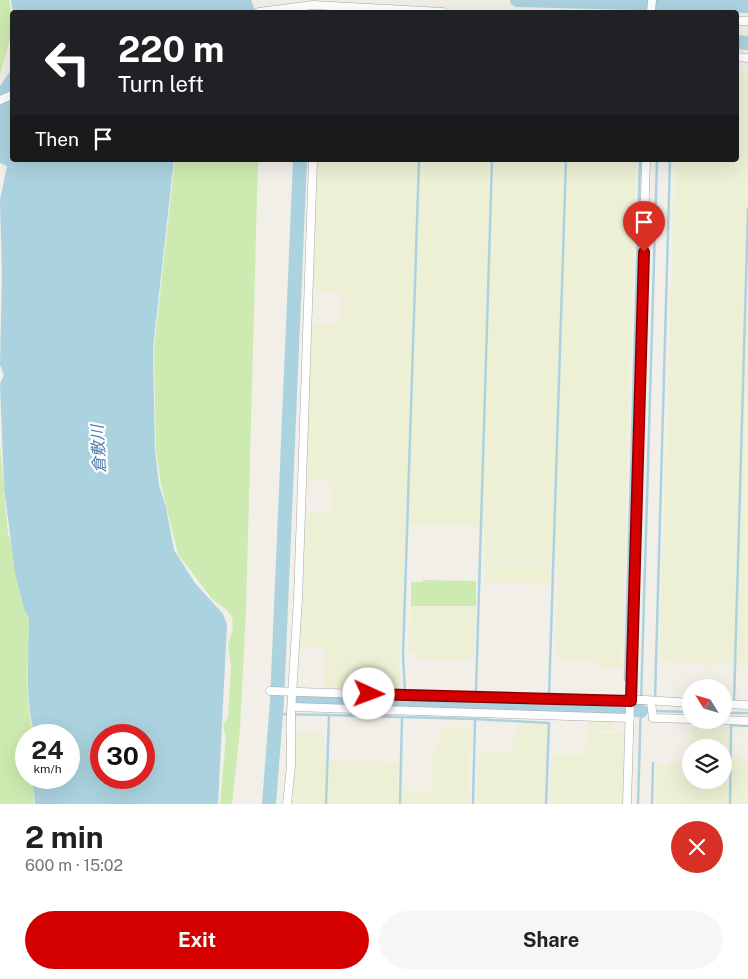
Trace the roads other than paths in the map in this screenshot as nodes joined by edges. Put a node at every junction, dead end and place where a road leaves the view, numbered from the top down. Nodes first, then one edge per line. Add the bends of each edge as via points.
1 (271, 10) edge
2 (398, 10) edge
3 (314, 162) edge
4 (646, 162) edge
5 (270, 691) dead end
6 (289, 692) junction
7 (641, 701) junction
8 (682, 703) edge
9 (732, 704) edge
10 (748, 705) edge
11 (292, 712) junction
12 (630, 718) junction
13 (682, 719) edge
14 (732, 720) edge
15 (748, 720) edge
16 (287, 804) edge
17 (627, 804) edge

1 - 2 street via 295,6
3 - 6 street
4 - 7 street
5 - 6 street
6 - 7 street
6 - 11 street
7 - 8 street
7 - 12 street
7 - 13 street via 653,718
9 - 10 street
11 - 12 street
11 - 16 street
12 - 17 street
14 - 15 street

